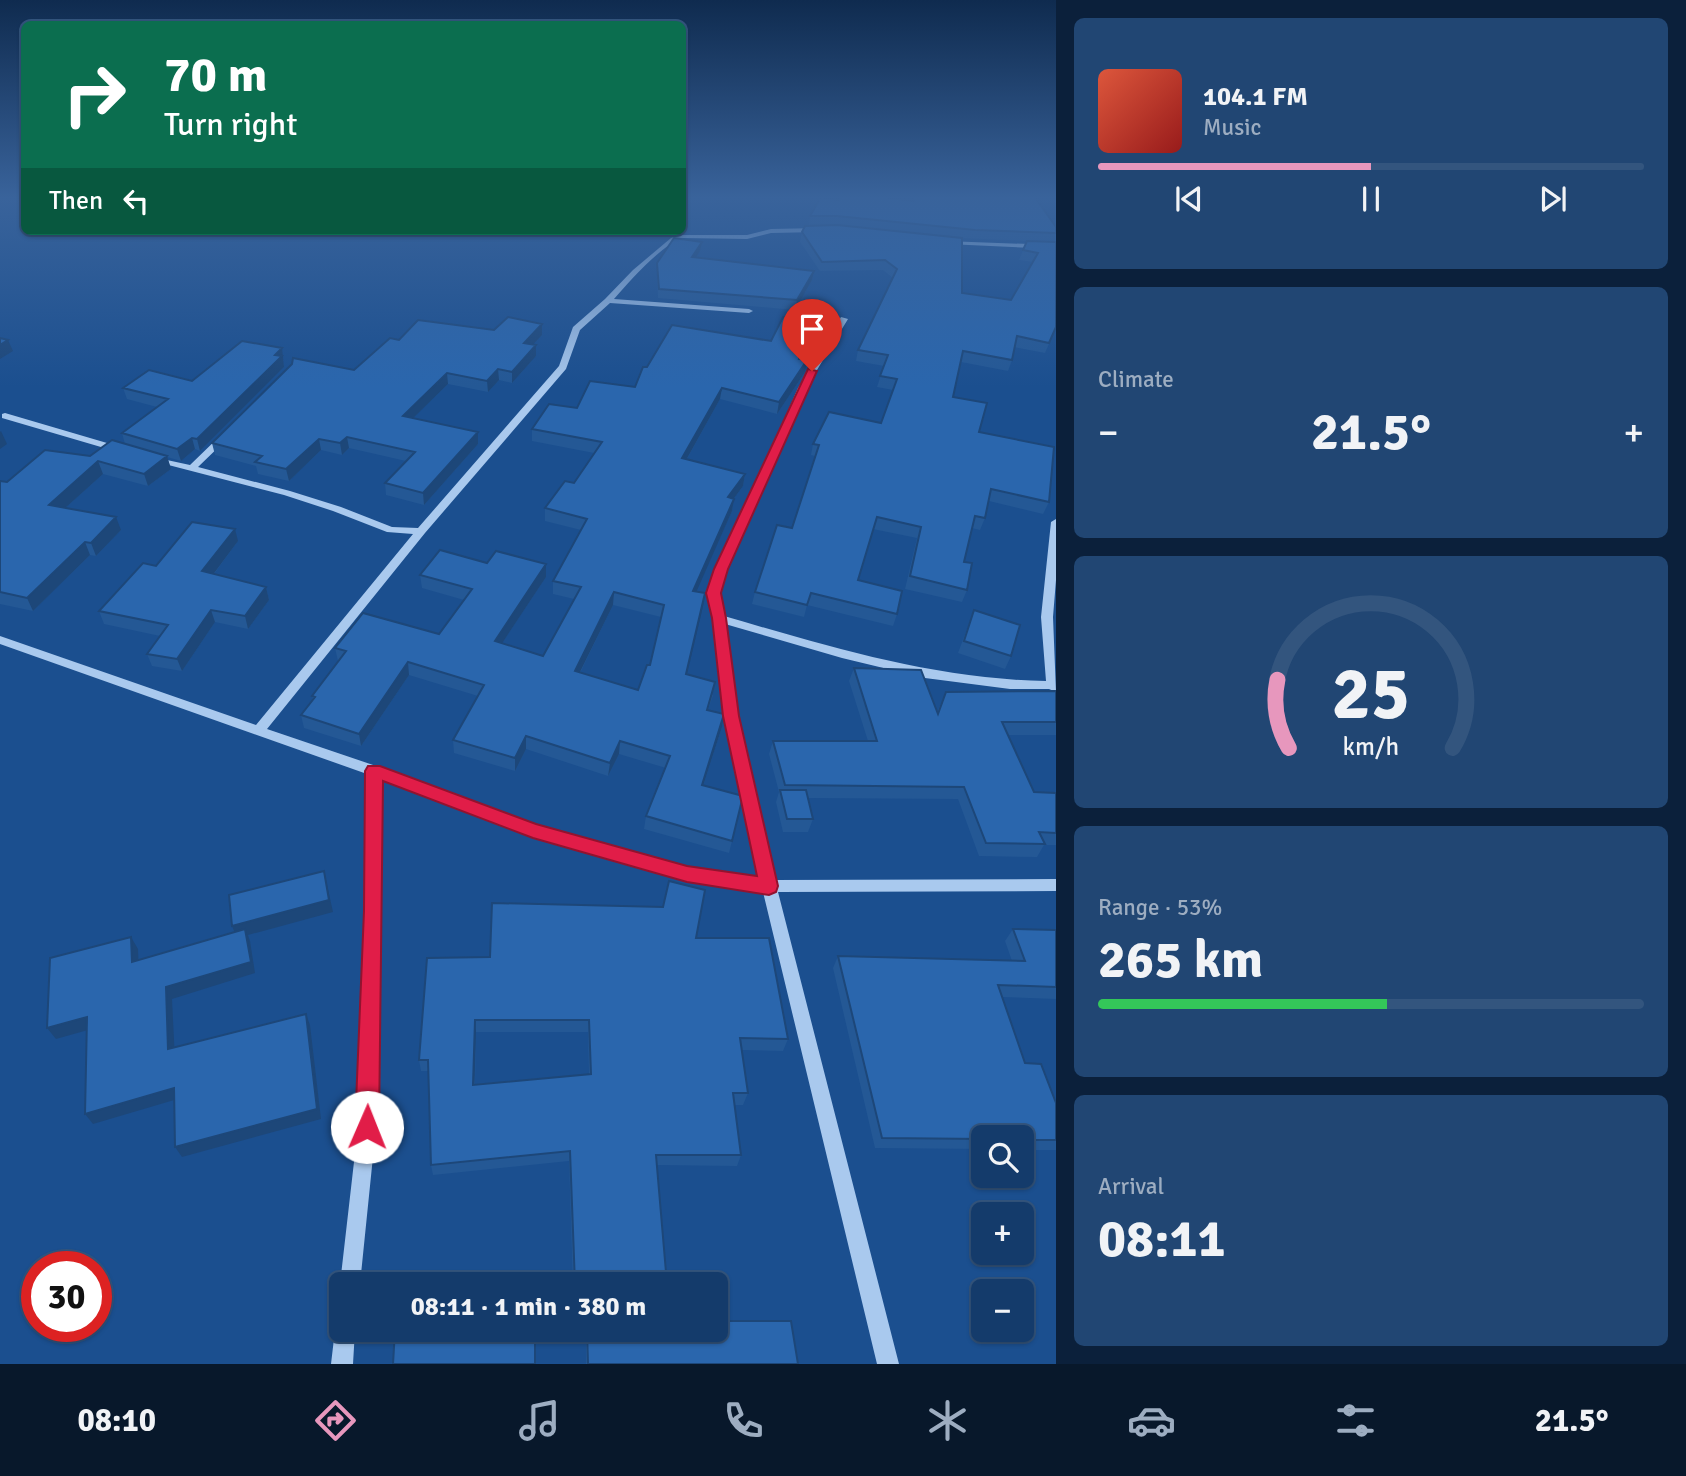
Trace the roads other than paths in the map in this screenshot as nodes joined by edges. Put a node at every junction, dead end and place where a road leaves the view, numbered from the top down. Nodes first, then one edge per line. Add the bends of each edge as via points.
1 (650, 260) edge
2 (608, 301) junction
3 (749, 311) edge
4 (844, 318) dead end
5 (5, 416) dead end
6 (230, 430) edge
7 (138, 454) edge
8 (150, 458) edge
9 (191, 469) junction
10 (1056, 522) edge
11 (421, 531) junction
12 (719, 618) junction
13 (0, 640) edge
14 (1054, 687) edge
15 (258, 731) junction
16 (374, 771) junction
17 (1056, 885) edge
18 (769, 886) junction
19 (351, 1272) edge
20 (344, 1342) edge
21 (342, 1364) edge
22 (888, 1364) edge

1 - 2 street
2 - 3 street
2 - 11 street via 576,329 563,367
4 - 12 street via 802,388 721,569 713,593
5 - 7 street
6 - 9 street
8 - 9 street
9 - 11 street via 287,493 391,530
10 - 14 street via 1047,618
11 - 15 street
12 - 14 street via 851,657 948,677 1006,687
12 - 18 street via 731,716
13 - 15 street
15 - 16 street
16 - 18 street via 533,831 687,874
16 - 19 street via 367,1127
17 - 18 street
18 - 22 street
20 - 21 street

